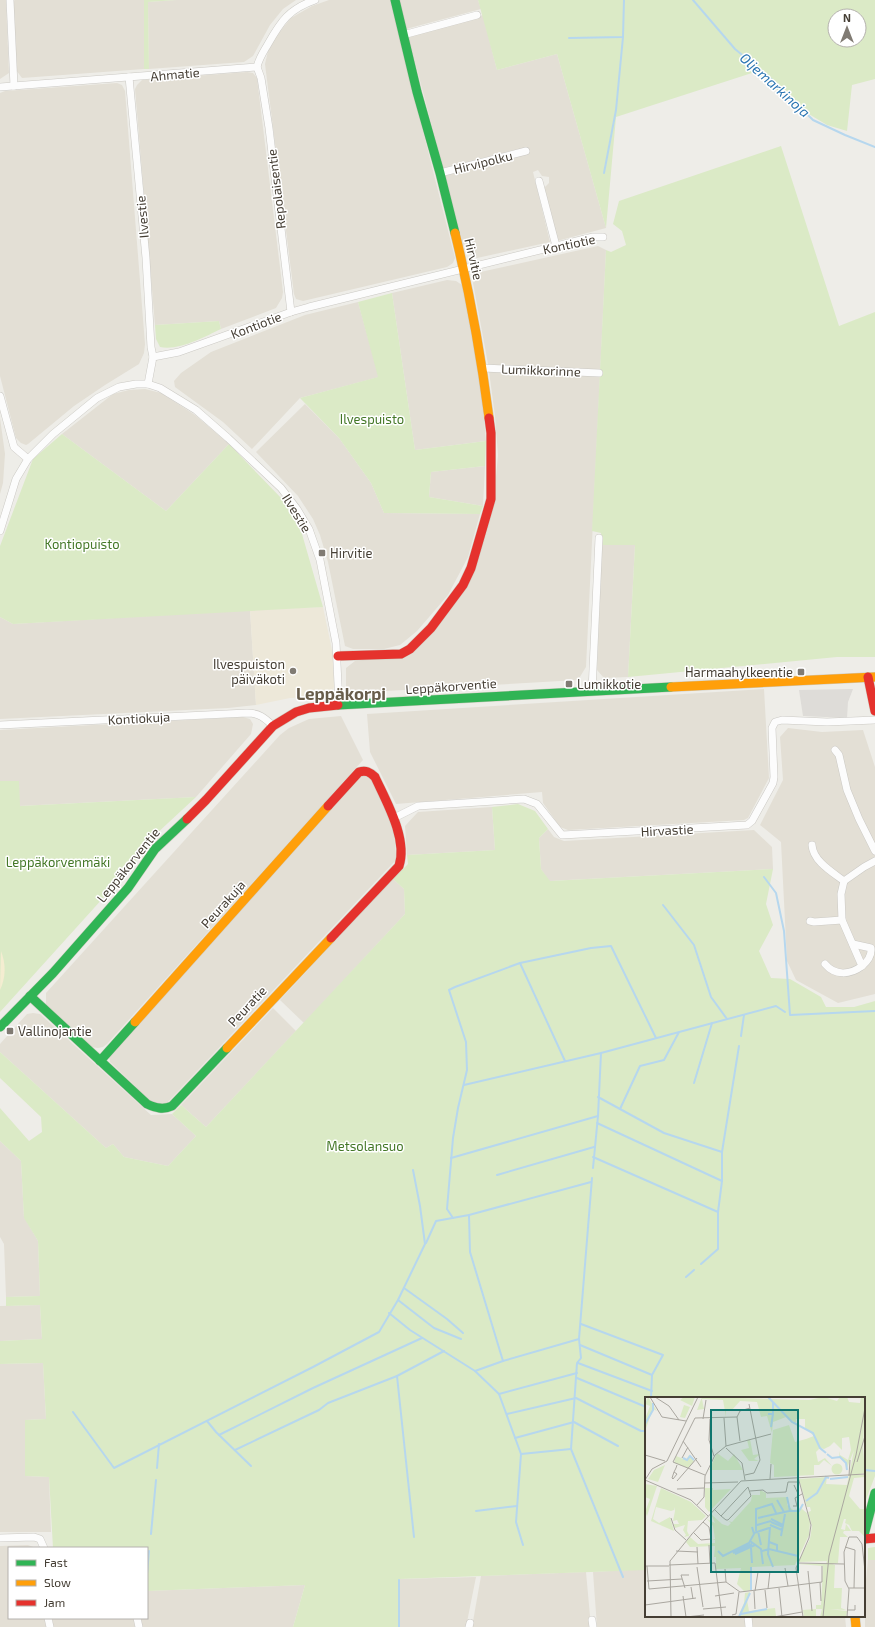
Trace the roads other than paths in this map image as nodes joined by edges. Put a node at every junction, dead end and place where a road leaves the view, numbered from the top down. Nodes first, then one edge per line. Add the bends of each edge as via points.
1 (10, 0) edge
2 (315, 0) edge
3 (395, 0) edge
4 (477, 15) dead end
5 (403, 35) junction
6 (257, 67) junction
7 (129, 77) junction
8 (14, 86) junction
9 (0, 87) edge
10 (526, 151) dead end
11 (440, 173) junction
12 (539, 181) dead end
13 (603, 237) dead end
14 (556, 246) junction
15 (463, 270) junction
16 (290, 312) junction
17 (153, 357) junction
18 (483, 368) junction
19 (599, 373) dead end
20 (148, 384) junction
21 (0, 396) edge
22 (28, 459) junction
23 (0, 530) edge
24 (599, 538) dead end
25 (338, 656) junction
26 (872, 677) edge
27 (592, 691) junction
28 (339, 705) junction
29 (875, 711) edge
30 (875, 720) edge
31 (0, 725) edge
32 (273, 726) junction
33 (835, 750) dead end
34 (368, 771) joint
35 (394, 818) junction
36 (812, 845) dead end
37 (875, 851) edge
38 (875, 861) edge
39 (844, 881) junction
40 (810, 920) dead end
41 (842, 920) junction
42 (853, 944) junction
43 (825, 964) dead end
44 (862, 966) junction
45 (30, 996) junction
46 (0, 1028) edge
47 (100, 1060) junction
48 (875, 1493) edge
49 (865, 1531) edge
50 (0, 1538) edge
51 (875, 1538) edge
52 (865, 1539) edge
53 (43, 1545) edge
54 (748, 1617) edge
55 (855, 1617) edge
56 (749, 1627) edge
57 (856, 1627) edge

1 - 8 street
2 - 6 street via 291,12 280,24
3 - 5 street, Hirvitie
4 - 5 street
5 - 11 street, Hirvitie
6 - 7 street, Ahmatie
6 - 16 street, Repolaisentie via 268,128
7 - 8 street, Ahmatie
7 - 17 street, Ilvestie
8 - 9 street, Ahmatie
10 - 11 street, Hirvipolku
11 - 15 street, Hirvitie
12 - 14 street
13 - 14 street, Kontiotie
14 - 15 street, Kontiotie
15 - 16 street, Kontiotie
15 - 18 street, Hirvitie
16 - 17 street, Kontiotie via 179,352
17 - 20 street
18 - 19 street, Lumikkorinne
18 - 25 street, Hirvitie via 491,433 490,499 471,568 463,585 431,628 410,649 401,654
20 - 22 street via 127,385 97,398 53,434
20 - 25 street, Ilvestie via 160,388 213,423 281,488 297,509 309,529 320,560
21 - 22 street via 14,447
22 - 23 street via 16,479
24 - 27 street
25 - 28 street, Ilvestie
26 - 27 street, Leppäkorventie
26 - 29 street
27 - 28 street, Leppäkorventie
28 - 32 street, Leppäkorventie via 296,712
30 - 35 street, Hirvastie via 775,722 772,728 773,783 752,821 747,825 562,835 537,804 524,799 418,806
31 - 32 street, Kontiokuja via 253,713 262,716
32 - 45 street, Leppäkorventie via 206,800 155,849 128,888
33 - 37 street via 850,797
34 - 35 street, Peuratie via 375,777
34 - 47 street, Peurakuja via 359,772
35 - 47 street, Peuratie via 398,828 401,860 399,866 172,1106 162,1109 147,1104
36 - 39 street via 813,851 827,869
38 - 39 street
39 - 41 street
40 - 41 street
41 - 42 street
42 - 44 street
42 - 44 street via 871,948 872,953 868,961
43 - 44 street via 836,973 856,971
45 - 46 street, Leppäkorventie
45 - 47 street, Peuratie
48 - 49 street
50 - 53 street via 34,1537 40,1539
51 - 52 street
54 - 56 street
55 - 57 street

